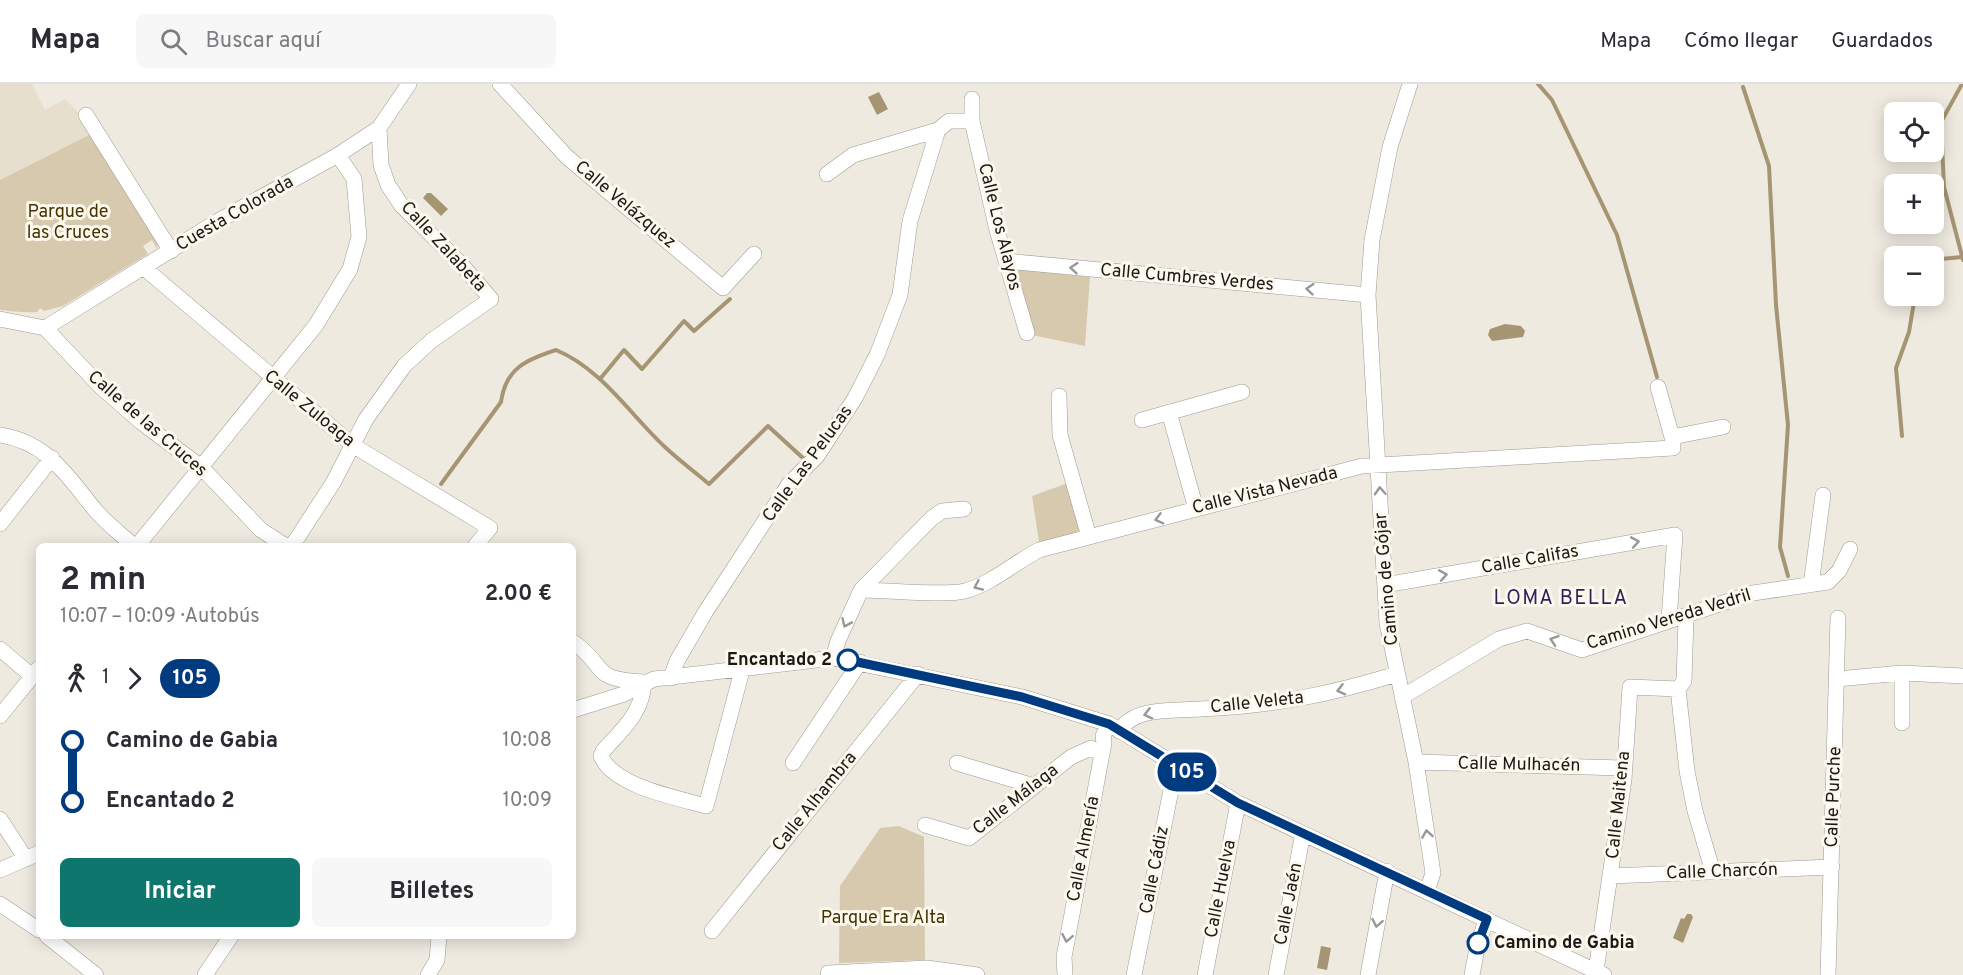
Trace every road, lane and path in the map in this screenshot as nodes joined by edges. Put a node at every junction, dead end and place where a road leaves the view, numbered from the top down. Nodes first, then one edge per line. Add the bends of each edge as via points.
1 (409, 84) edge
2 (500, 84) edge
3 (1410, 84) edge
4 (972, 99) dead end
5 (86, 115) dead end
6 (972, 121) junction
7 (943, 125) junction
8 (379, 128) junction
9 (338, 155) junction
10 (827, 174) dead end
11 (171, 251) junction
12 (754, 254) dead end
13 (1006, 261) junction
14 (143, 267) junction
15 (1368, 295) junction
16 (0, 319) edge
17 (45, 328) junction
18 (1027, 333) dead end
19 (273, 379) junction
20 (1658, 387) dead end
21 (1242, 392) dead end
22 (1059, 396) dead end
23 (1169, 412) junction
24 (1142, 420) dead end
25 (1723, 427) dead end
26 (0, 435) edge
27 (1672, 437) junction
28 (354, 447) junction
29 (52, 458) junction
30 (1379, 465) junction
31 (201, 467) junction
32 (1823, 495) dead end
33 (964, 509) dead end
34 (1196, 509) junction
35 (0, 524) edge
36 (1089, 537) junction
37 (133, 543) edge
38 (138, 543) edge
39 (281, 543) edge
40 (294, 543) edge
41 (478, 543) edge
42 (1850, 549) dead end
43 (1385, 585) junction
44 (1811, 585) junction
45 (861, 590) junction
46 (1686, 617) junction
47 (1838, 618) dead end
48 (1669, 620) junction
49 (576, 644) edge
50 (0, 649) edge
51 (833, 658) junction
52 (860, 662) junction
53 (743, 667) junction
54 (36, 672) edge
55 (1902, 673) junction
56 (918, 674) junction
57 (1397, 674) junction
58 (1963, 676) edge
59 (671, 678) junction
60 (1837, 679) junction
61 (644, 682) junction
62 (1678, 689) junction
63 (1402, 697) junction
64 (576, 709) edge
65 (0, 716) edge
66 (1902, 723) dead end
67 (1110, 730) junction
68 (1102, 754) junction
69 (1071, 757) junction
70 (1416, 762) junction
71 (793, 763) dead end
72 (957, 763) dead end
73 (1176, 765) junction
74 (1623, 768) junction
75 (1034, 786) junction
76 (1238, 803) junction
77 (0, 819) edge
78 (925, 825) dead end
79 (1303, 833) junction
80 (33, 856) edge
81 (1832, 867) junction
82 (0, 870) edge
83 (1387, 871) junction
84 (1713, 872) junction
85 (1611, 876) junction
86 (1427, 891) junction
87 (0, 904) edge
88 (1484, 917) junction
89 (36, 927) edge
90 (1508, 929) junction
91 (712, 931) dead end
92 (53, 939) edge
93 (229, 939) edge
94 (439, 939) edge
95 (1478, 943) junction
96 (927, 971) edge
97 (828, 973) dead end
98 (1600, 973) edge
99 (207, 974) edge
100 (96, 975) edge
101 (428, 975) edge
102 (977, 975) edge
103 (1065, 975) edge
104 (1134, 975) edge
105 (1205, 975) edge
106 (1276, 975) edge
107 (1368, 975) edge
108 (1472, 975) edge
109 (1828, 975) edge

1 - 8 street, Cuesta Colorada
2 - 12 street, Calle Velázquez via 567,157 723,288
3 - 15 street, Camino de Gójar via 1390,147 1369,262
4 - 6 street, Calle Los Alayos
5 - 11 street
6 - 7 street
6 - 13 street, Calle Los Alayos
7 - 10 street via 853,155
7 - 59 street, Calle Las Pelucas via 910,221 900,295 877,355 849,408 816,456 789,484 706,611
8 - 9 street, Cuesta Colorada
8 - 28 street, Calle Zalabeta via 381,165 388,185 402,206 491,299 431,340 404,366 366,419
9 - 11 street, Cuesta Colorada
9 - 19 street via 354,179 359,237 350,269 316,325
11 - 14 street, Cuesta Colorada
15 -> 13 street, Calle Cumbres Verdes
13 - 18 street, Calle Los Alayos
14 - 17 street, Cuesta Colorada
14 - 19 street, Calle Zuloaga
15 - 30 street, Camino de Gójar
16 - 17 street
17 - 31 street, Calle de las Cruces via 101,387
19 - 28 street, Calle Zuloaga
19 - 31 street
20 - 27 street
21 - 23 street
22 - 36 street via 1060,435
23 - 24 street
23 - 34 street
25 - 27 street, Calle Vista Nevada
26 - 29 street via 20,438
27 - 30 street, Calle Vista Nevada via 1673,448
28 - 40 street, Calle Zalabeta
28 - 41 street, Calle Zuloaga via 490,528
29 - 35 street
29 - 37 street via 97,512
30 - 34 street, Calle Vista Nevada via 1362,466
43 -> 30 street, Camino de Gójar
31 - 38 street
31 - 39 street, Calle de las Cruces via 261,530
32 - 44 street
33 - 45 street via 942,511 932,518
34 -> 36 street, Calle Vista Nevada
36 -> 45 street, Calle Vista Nevada via 1039,550 982,585 963,592
42 - 44 street, Camino Vereda Vedril via 1839,571 1828,582
43 -> 48 street, Calle Califas via 1674,535
43 - 57 street, Camino de Gójar via 1387,624
44 - 46 street, Camino Vereda Vedril via 1753,593
45 -> 51 street
46 - 48 street, Camino Vereda Vedril
46 - 62 street via 1684,681
47 - 60 street, Calle Purche
48 -> 63 street, Camino Vereda Vedril via 1582,650 1527,631 1499,639
49 - 61 street via 605,676
50 - 54 street
51 - 52 street
51 - 53 street
52 - 56 street
52 - 71 street
53 - 59 street
53 - 61 street via 706,806 643,787 604,763 603,751 640,705
54 - 65 street
55 - 58 street
55 - 60 street
55 - 66 street
56 - 67 street via 1022,697
56 - 91 street, Calle Alhambra
57 - 63 street, Camino de Gójar
57 -> 67 street, Calle Veleta via 1280,704 1151,712
59 - 61 street
60 - 81 street, Calle Purche
61 - 64 street via 624,694
62 - 74 street, Calle Maitena via 1630,687
62 - 84 street via 1687,771
63 - 70 street, Camino de Gójar
67 - 68 street, Calle Almería
67 - 69 street, Calle Málaga via 1083,745
67 - 73 street
68 - 69 street, Calle Málaga via 1091,748
68 -> 103 street, Calle Almería via 1064,957
69 - 75 street, Calle Málaga
70 - 74 street, Calle Mulhacén
86 -> 70 street, Camino de Gójar via 1433,873
72 - 75 street
73 - 76 street
73 - 104 street, Calle Cádiz
74 - 85 street, Calle Maitena
75 - 78 street, Calle Málaga via 969,838
76 - 79 street
76 - 105 street, Calle Huelva
77 - 80 street
79 - 83 street
79 - 106 street, Calle Jaén
80 - 82 street
81 - 84 street, Calle Charcón
81 - 109 street, Calle Purche
83 - 86 street
83 -> 107 street
84 - 85 street, Calle Charcón
85 - 98 street, Calle Maitena
86 - 88 street
87 - 89 street
88 - 90 street
88 - 95 street
90 - 95 street
90 - 98 street
92 - 100 street
93 - 99 street
94 - 101 street via 437,960
95 - 108 street
96 - 97 street
96 - 102 street

